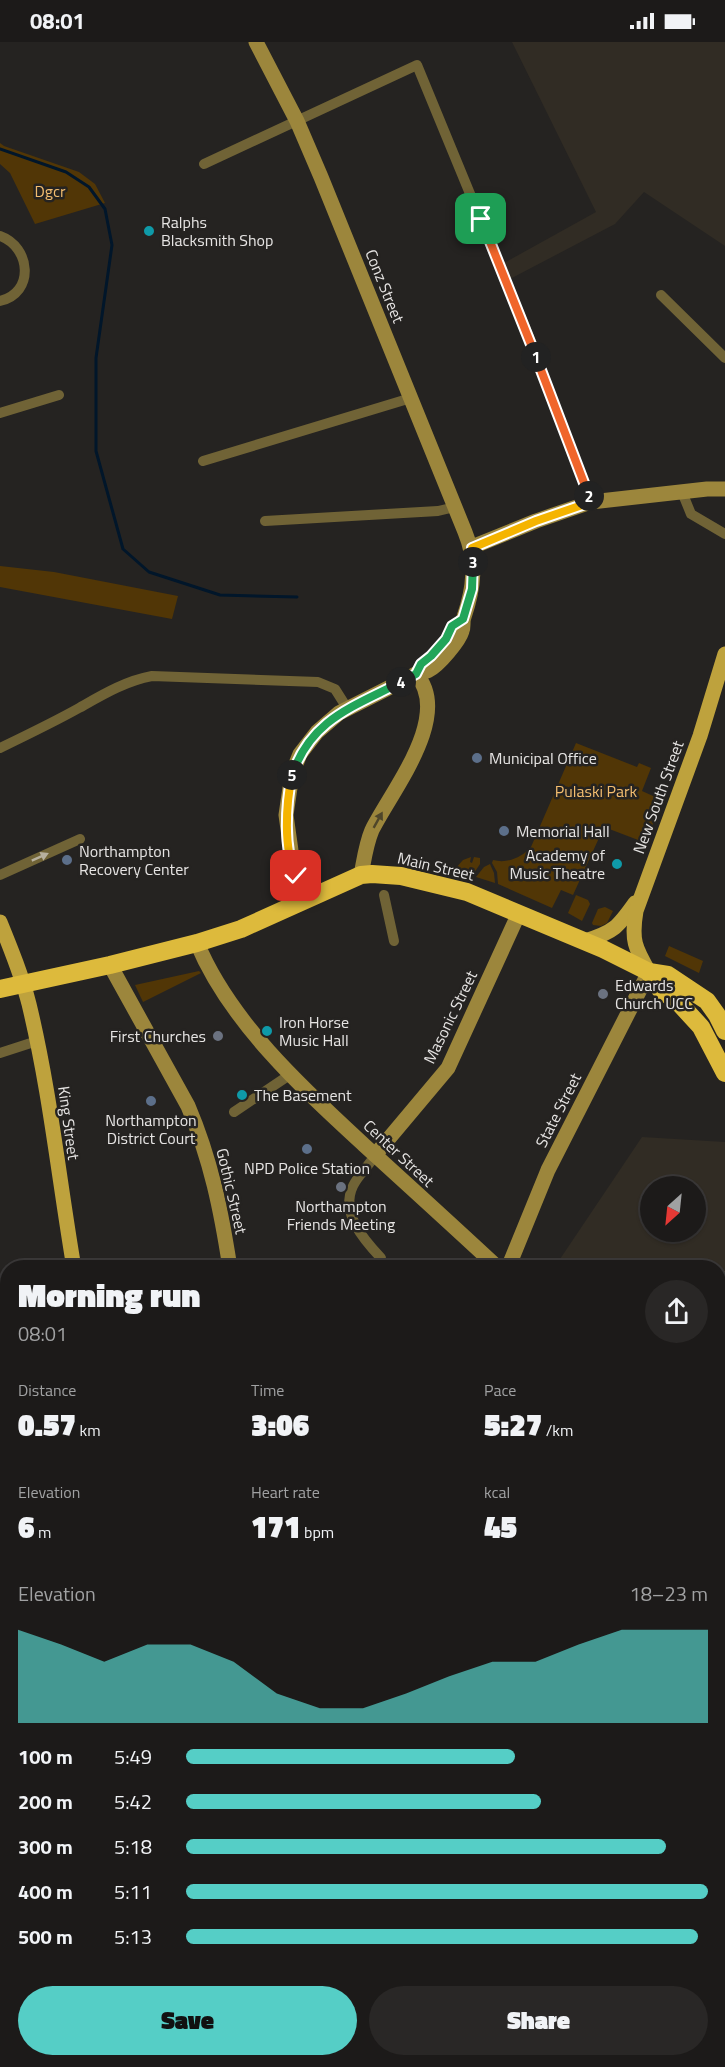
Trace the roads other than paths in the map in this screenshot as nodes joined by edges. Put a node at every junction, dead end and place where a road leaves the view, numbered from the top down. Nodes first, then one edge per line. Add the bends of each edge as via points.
1 (256, 42) edge
2 (297, 121) junction
3 (204, 164) dead end
4 (0, 236) edge
5 (661, 295) dead end
6 (0, 302) edge
7 (725, 358) edge
8 (59, 395) dead end
9 (411, 399) junction
10 (0, 413) edge
11 (203, 461) dead end
12 (725, 489) edge
13 (682, 492) junction
14 (591, 502) junction
15 (455, 507) junction
16 (265, 521) dead end
17 (725, 534) edge
18 (472, 548) junction
19 (725, 654) edge
20 (416, 674) junction
21 (348, 708) junction
22 (0, 748) edge
23 (80, 839) dead end
24 (0, 875) edge
25 (361, 875) junction
26 (642, 893) junction
27 (384, 895) dead end
28 (307, 899) junction
29 (519, 913) junction
30 (0, 922) edge
31 (394, 941) dead end
32 (585, 941) junction
33 (197, 943) junction
34 (111, 965) junction
35 (649, 972) junction
36 (23, 984) junction
37 (0, 989) edge
38 (722, 1019) edge
39 (701, 1027) junction
40 (37, 1041) junction
41 (0, 1053) edge
42 (725, 1073) edge
43 (291, 1074) junction
44 (234, 1112) dead end
45 (375, 1155) junction
46 (381, 1258) dead end
47 (73, 1260) edge
48 (229, 1260) edge
49 (490, 1260) edge
50 (511, 1260) edge

1 - 2 street, Conz Street
2 - 3 street
2 - 9 street, Conz Street
2 - 14 street via 417,65
4 - 6 street via 15,245 24,261 22,285 10,299
5 - 7 street
8 - 10 street
9 - 11 street
9 - 15 street, Conz Street
12 - 13 street
13 - 14 street
13 - 17 street via 691,514
14 - 18 street
15 - 16 street
15 - 18 street, Conz Street
18 - 20 street via 472,589 462,631 429,671
19 - 26 main road, New South Street via 700,736
20 - 21 street
25 -> 20 street via 372,830 427,722 428,698 423,681
21 - 22 street via 335,689 318,682 152,676 105,693
21 - 28 street via 310,739 292,774 286,815 288,838 294,872
24 -> 23 street
25 - 28 highway, Main Street
25 - 29 highway, Main Street via 389,874 430,882
26 - 32 main road via 608,934
26 - 35 main road, New South Street via 633,938
27 - 31 street
28 - 33 highway, Main Street via 241,929
29 - 32 highway, Main Street
29 - 45 street, Masonic Street via 448,1068
30 - 36 main road, King Street
32 - 35 highway, Main Street
33 - 34 highway, Main Street
33 - 43 street, Center Street via 206,966 235,1010
34 - 36 highway, Main Street
34 - 48 street, Gothic Street via 197,1127 213,1176
35 - 38 highway, Main Street via 668,975 686,985
35 - 39 highway, Main Street via 660,989
35 - 50 street, State Street via 556,1153
36 - 37 highway, Main Street
36 - 40 main road, King Street
38 - 39 street
39 - 42 highway, Main Street
40 - 41 street
40 - 47 main road, King Street
43 - 44 street
43 - 45 street, Center Street
45 - 46 street via 349,1197 356,1227
45 - 49 street, Center Street

